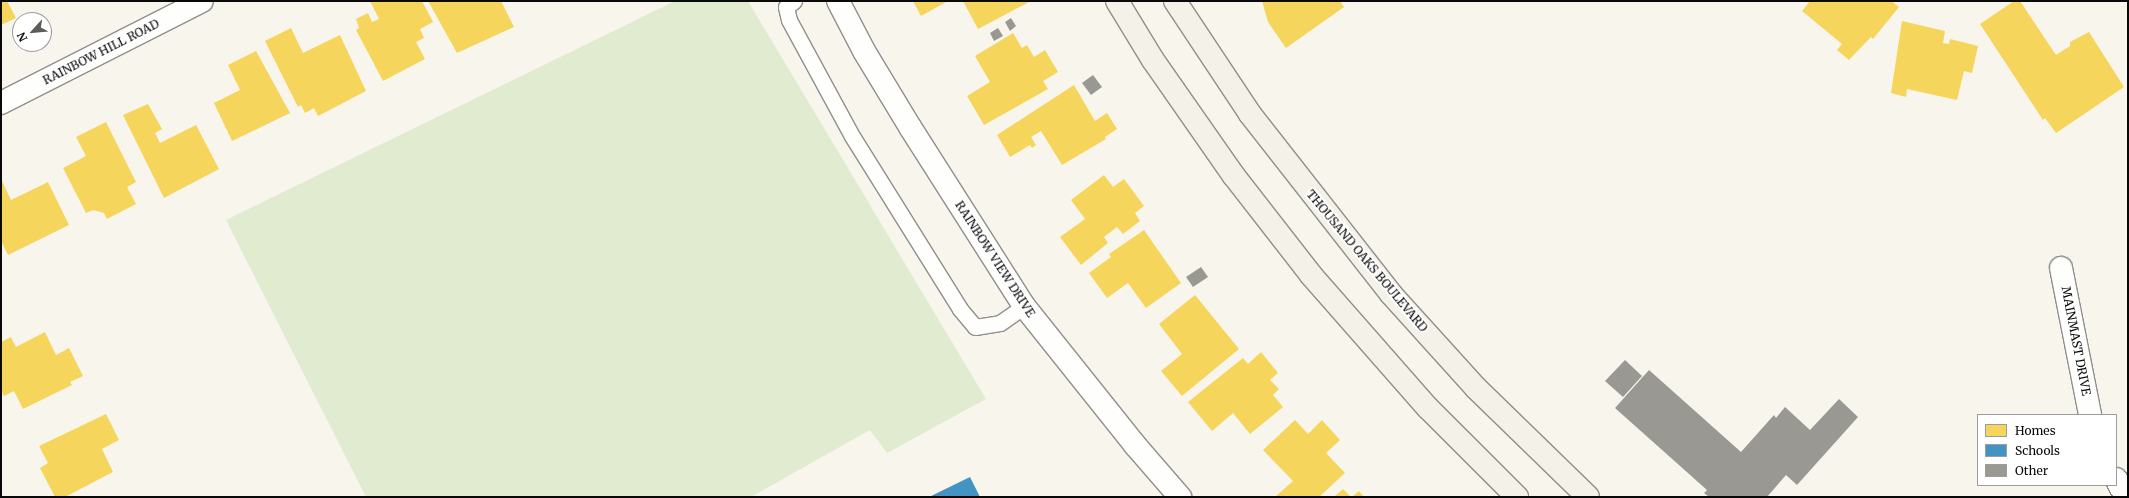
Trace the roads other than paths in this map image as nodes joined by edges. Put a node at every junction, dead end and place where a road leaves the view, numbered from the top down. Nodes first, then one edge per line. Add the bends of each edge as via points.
1 (202, 1) edge
2 (794, 1) edge
3 (838, 1) edge
4 (1117, 1) edge
5 (1175, 1) edge
6 (1, 103) edge
7 (2061, 268) dead end
8 (1024, 306) junction
9 (2090, 414) edge
10 (2117, 481) edge
11 (1180, 497) edge
12 (1517, 497) edge
13 (1588, 497) edge
14 (2126, 497) edge

1 - 6 street, RAINBOW HILL ROAD
2 - 8 lane via 786,7 789,20 852,136 960,309 975,327 1000,323
3 - 8 street, RAINBOW VIEW DRIVE via 864,51 910,127
4 - 12 main road via 1153,60 1234,176 1311,275 1428,408
5 - 13 main road, THOUSAND OAKS BOULEVARD via 1250,114 1391,294 1476,388
7 - 9 street, MAINMAST DRIVE
8 - 11 street, RAINBOW VIEW DRIVE
10 - 14 street

